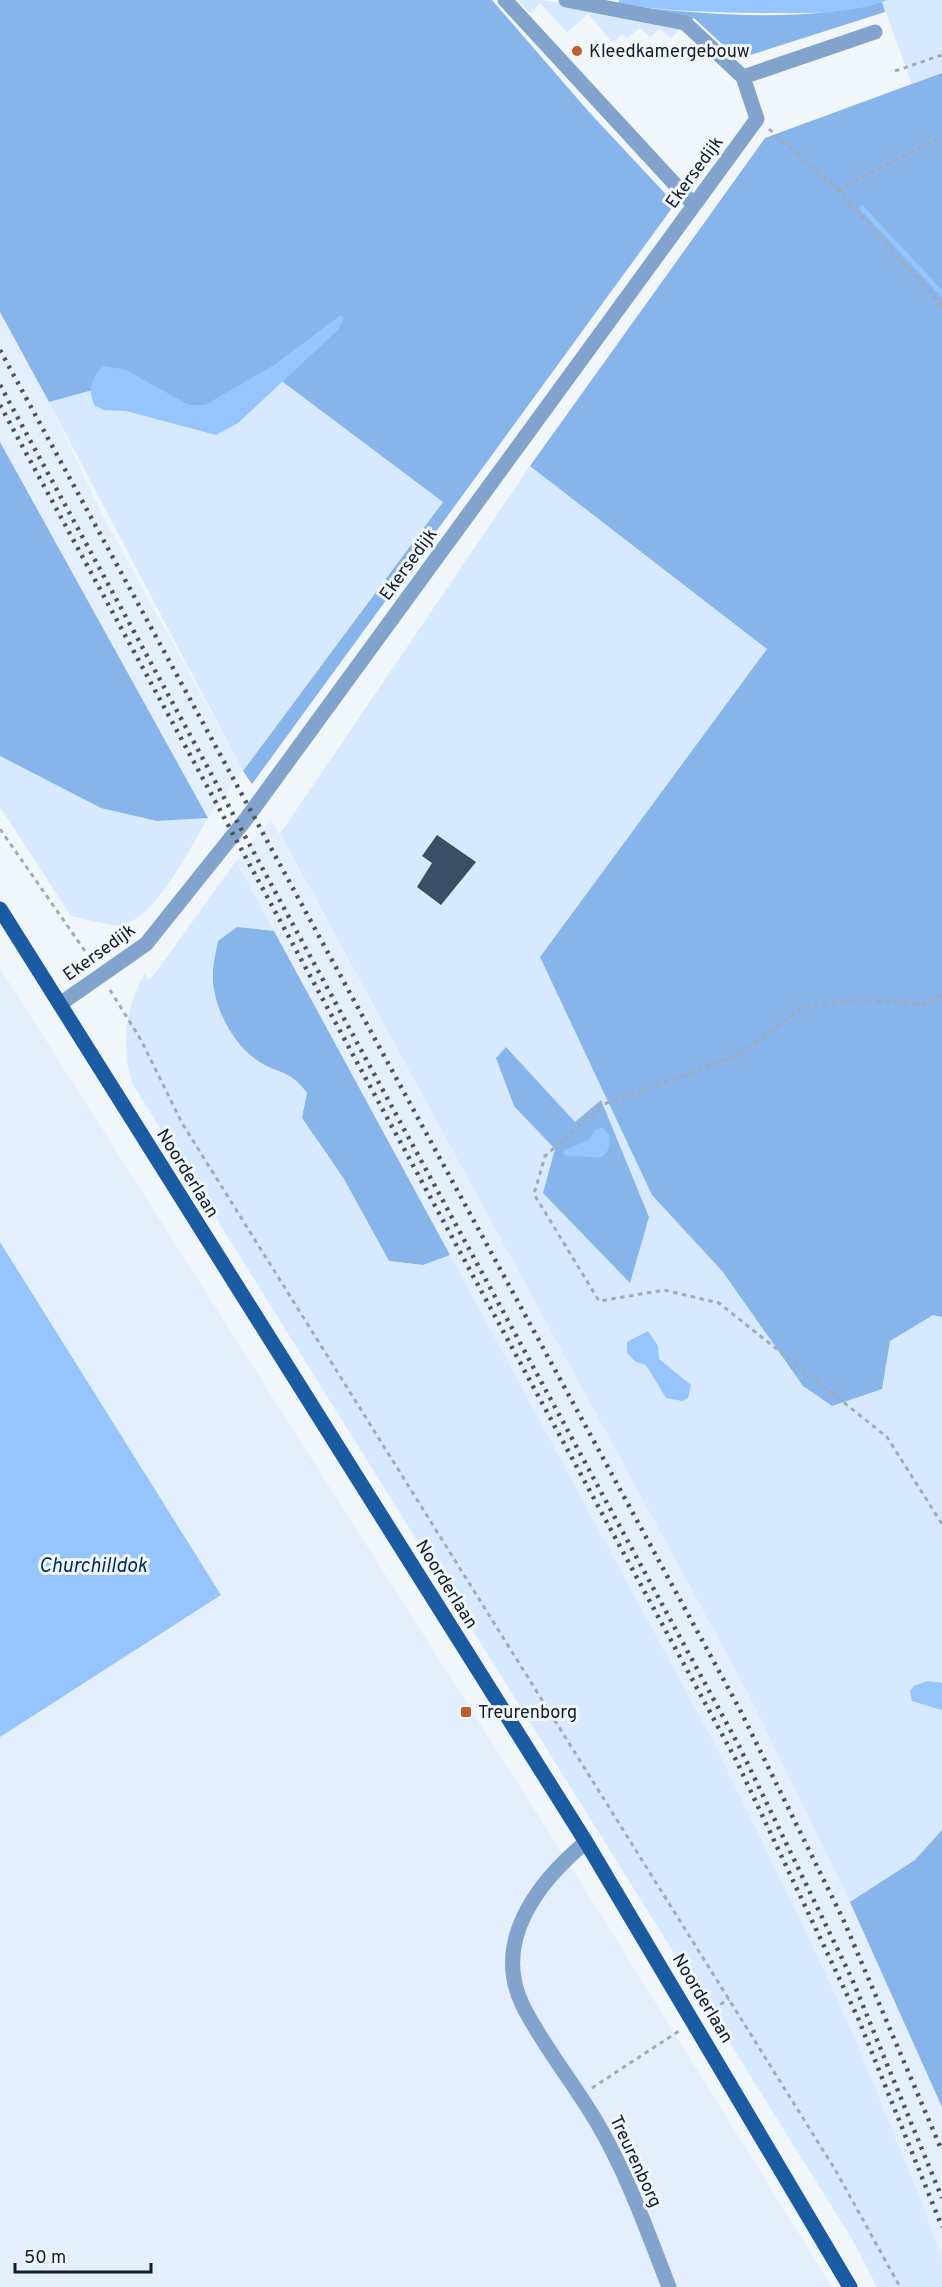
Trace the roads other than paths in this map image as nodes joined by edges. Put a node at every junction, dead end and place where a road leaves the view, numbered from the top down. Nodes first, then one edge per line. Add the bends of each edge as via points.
1 (506, 0) edge
2 (566, 0) edge
3 (876, 32) dead end
4 (743, 77) junction
5 (694, 206) junction
6 (0, 909) edge
7 (60, 1004) junction
8 (586, 1842) junction
9 (669, 2287) edge
10 (850, 2287) edge

1 - 5 street
2 - 4 street via 685,23
3 - 4 street
4 - 5 street, Ekersedijk via 757,118
5 - 7 street, Ekersedijk via 246,819 147,944
6 - 7 main road, Noorderlaan
7 - 8 main road, Noorderlaan
8 - 9 street, Treurenborg via 550,1877 520,1920 513,1958 514,1982 523,2006 597,2122 631,2191
8 - 10 main road, Noorderlaan

